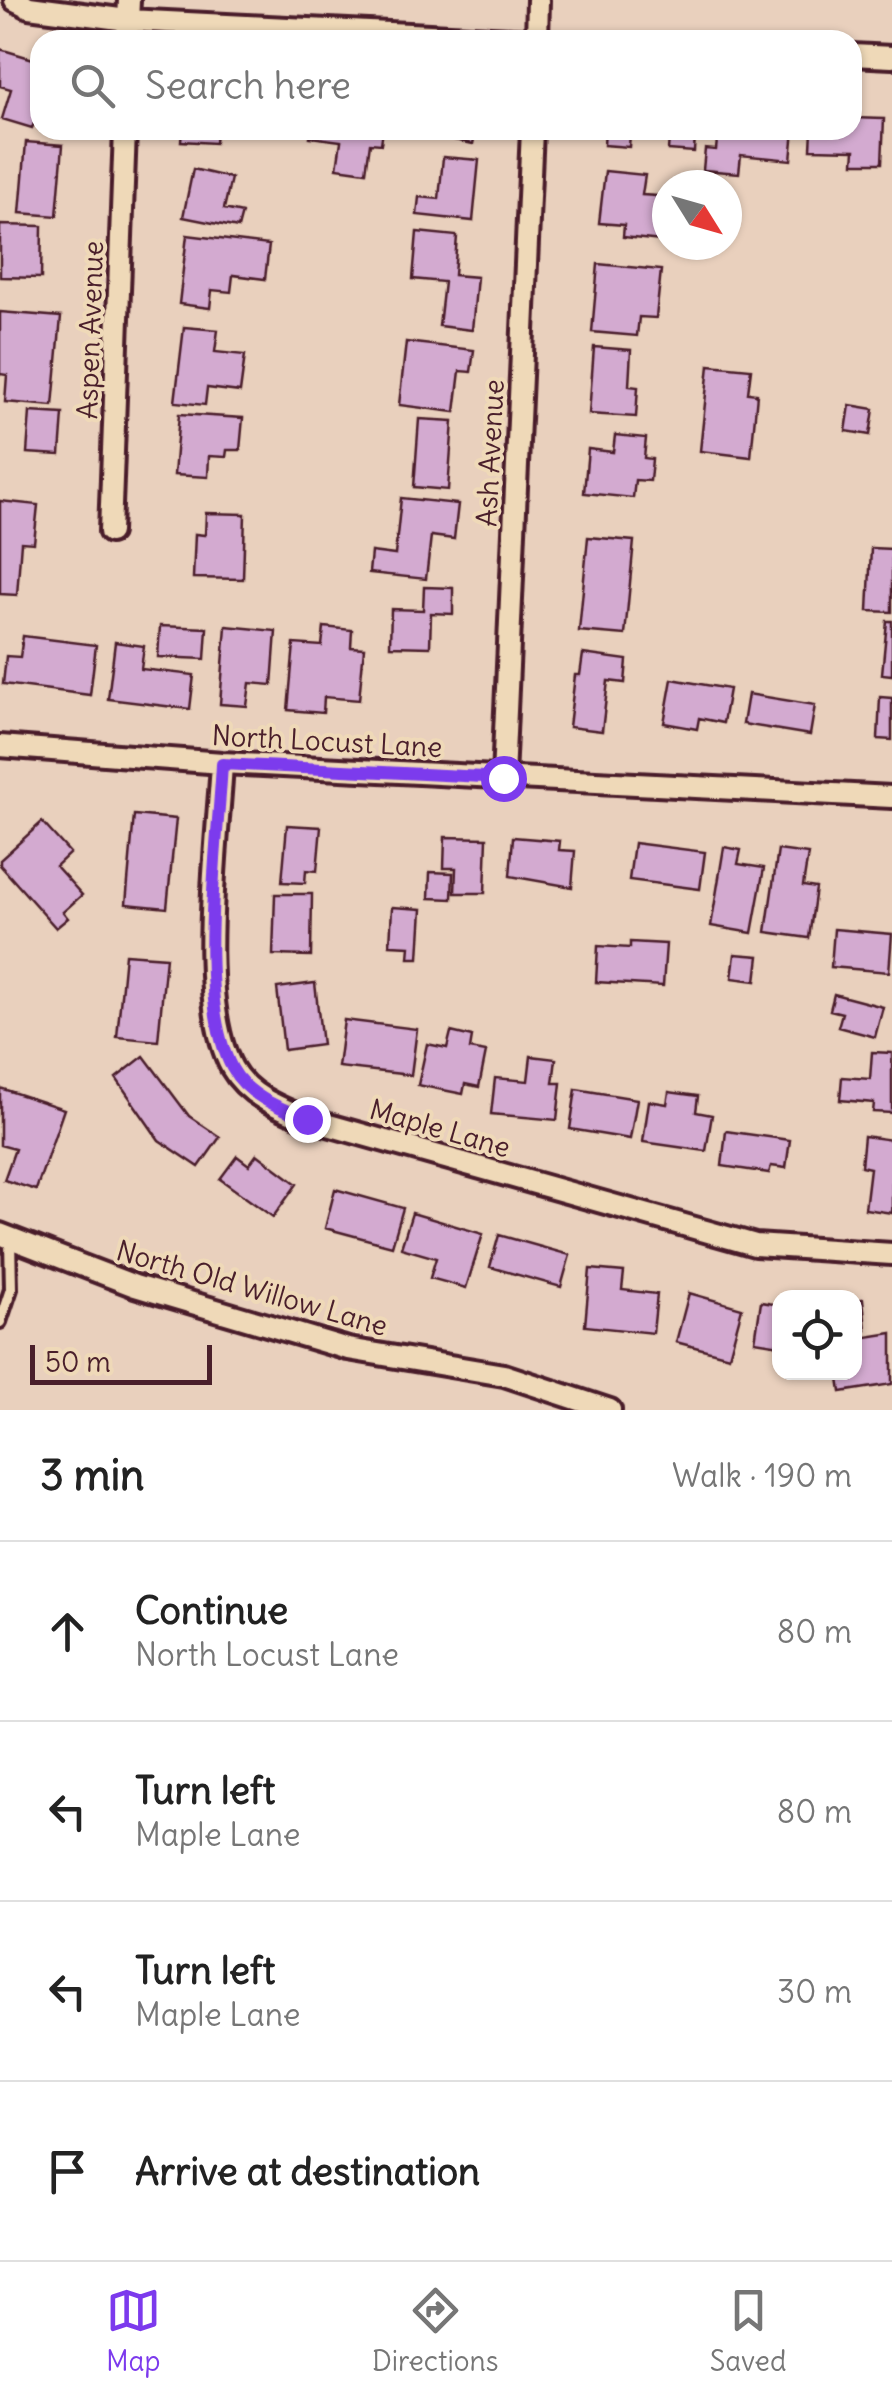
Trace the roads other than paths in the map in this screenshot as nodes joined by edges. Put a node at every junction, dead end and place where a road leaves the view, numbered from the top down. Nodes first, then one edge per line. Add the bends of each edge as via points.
1 (15, 0) edge
2 (538, 0) edge
3 (128, 20) edge
4 (332, 30) edge
5 (536, 30) edge
6 (862, 56) edge
7 (892, 57) edge
8 (125, 140) edge
9 (532, 140) edge
10 (110, 532) dead end
11 (0, 746) edge
12 (222, 764) junction
13 (503, 778) junction
14 (892, 797) edge
15 (5, 1236) edge
16 (892, 1254) edge
17 (0, 1322) edge
18 (610, 1410) edge

1 - 3 street
2 - 5 street
3 - 4 street
6 - 7 street
8 - 10 street, Aspen Avenue
9 - 13 street, Ash Avenue
11 - 12 street, North Locust Lane
12 - 13 street, North Locust Lane
12 - 16 street, Maple Lane via 211,998 234,1072 266,1103 755,1245
13 - 14 street, North Locust Lane
15 - 17 lane via 11,1289
15 - 18 street, North Old Willow Lane via 135,1286 348,1349 504,1375

